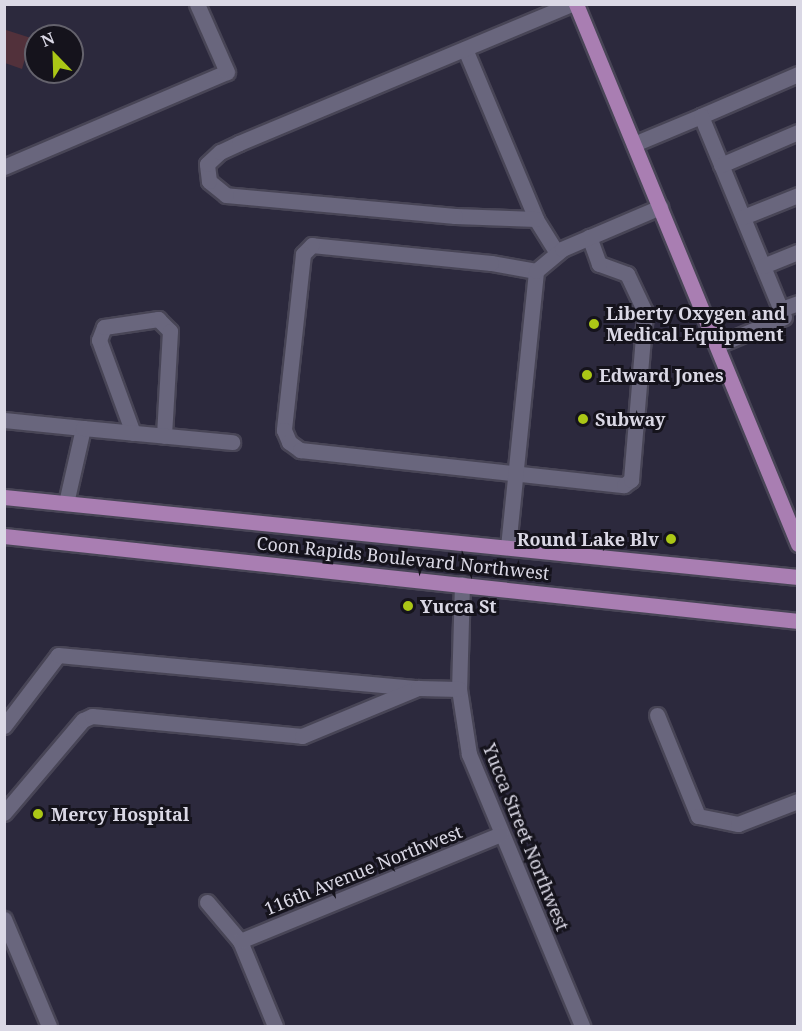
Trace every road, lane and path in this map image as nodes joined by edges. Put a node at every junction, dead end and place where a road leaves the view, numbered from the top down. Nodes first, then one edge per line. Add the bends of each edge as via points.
1 (197, 4) edge
2 (571, 4) edge
3 (576, 4) edge
4 (465, 49) junction
5 (798, 74) edge
6 (701, 116) junction
7 (798, 132) edge
8 (634, 144) junction
9 (721, 165) junction
10 (4, 167) edge
11 (798, 195) edge
12 (660, 207) junction
13 (743, 217) junction
14 (536, 219) junction
15 (589, 237) junction
16 (798, 252) edge
17 (557, 253) junction
18 (763, 266) junction
19 (536, 271) junction
20 (798, 303) edge
21 (788, 315) edge
22 (718, 345) junction
23 (5, 419) edge
24 (83, 428) junction
25 (133, 433) junction
26 (164, 436) junction
27 (232, 442) dead end
28 (515, 475) junction
29 (4, 497) edge
30 (66, 503) junction
31 (4, 536) edge
32 (798, 544) edge
33 (508, 548) junction
34 (798, 577) edge
35 (462, 584) junction
36 (798, 621) edge
37 (418, 688) junction
38 (459, 689) junction
39 (657, 715) dead end
40 (4, 726) edge
41 (798, 801) edge
42 (4, 813) edge
43 (501, 834) junction
44 (207, 902) dead end
45 (4, 919) edge
46 (240, 941) junction
47 (49, 1026) edge
48 (275, 1026) edge
49 (582, 1026) edge

1 - 10 street via 228,72
2 - 4 street
3 - 8 main road
4 - 14 street
4 - 14 street via 220,152 207,165 209,181 226,195 455,216
5 - 6 street
6 - 8 street
6 - 9 street
7 - 9 street
8 - 12 main road
9 - 13 street
11 - 13 street
12 - 15 street
12 - 22 main road
13 - 18 street
14 - 17 street
15 - 17 street
15 - 28 street via 599,264 627,274 645,312 631,480 624,485
16 - 18 street
17 - 19 street
18 - 21 street
19 - 28 street
19 - 28 street via 491,262 312,245 303,254 284,430 289,442 300,450
20 - 21 street
21 - 22 street
22 - 32 main road
23 - 24 street
24 - 25 street
24 - 30 street
25 - 26 street
25 - 26 street via 99,340 104,327 158,319 170,331
26 - 27 street
28 - 33 street
29 - 30 main road, Coon Rapids Boulevard Northwest
30 - 33 main road, Coon Rapids Boulevard Northwest
31 - 35 main road, Coon Rapids Boulevard Northwest
33 - 34 main road, Coon Rapids Boulevard Northwest
35 - 36 main road, Coon Rapids Boulevard Northwest
35 - 38 street, Yucca Street Northwest
37 - 38 street
37 - 40 street via 58,655
37 - 42 street via 302,736 92,716 83,720
38 - 43 street, Yucca Street Northwest via 469,754
39 - 41 street via 698,816 738,824
43 - 46 street, 116th Avenue Northwest
43 - 49 street, Yucca Street Northwest
44 - 46 street
45 - 47 street
46 - 48 street

